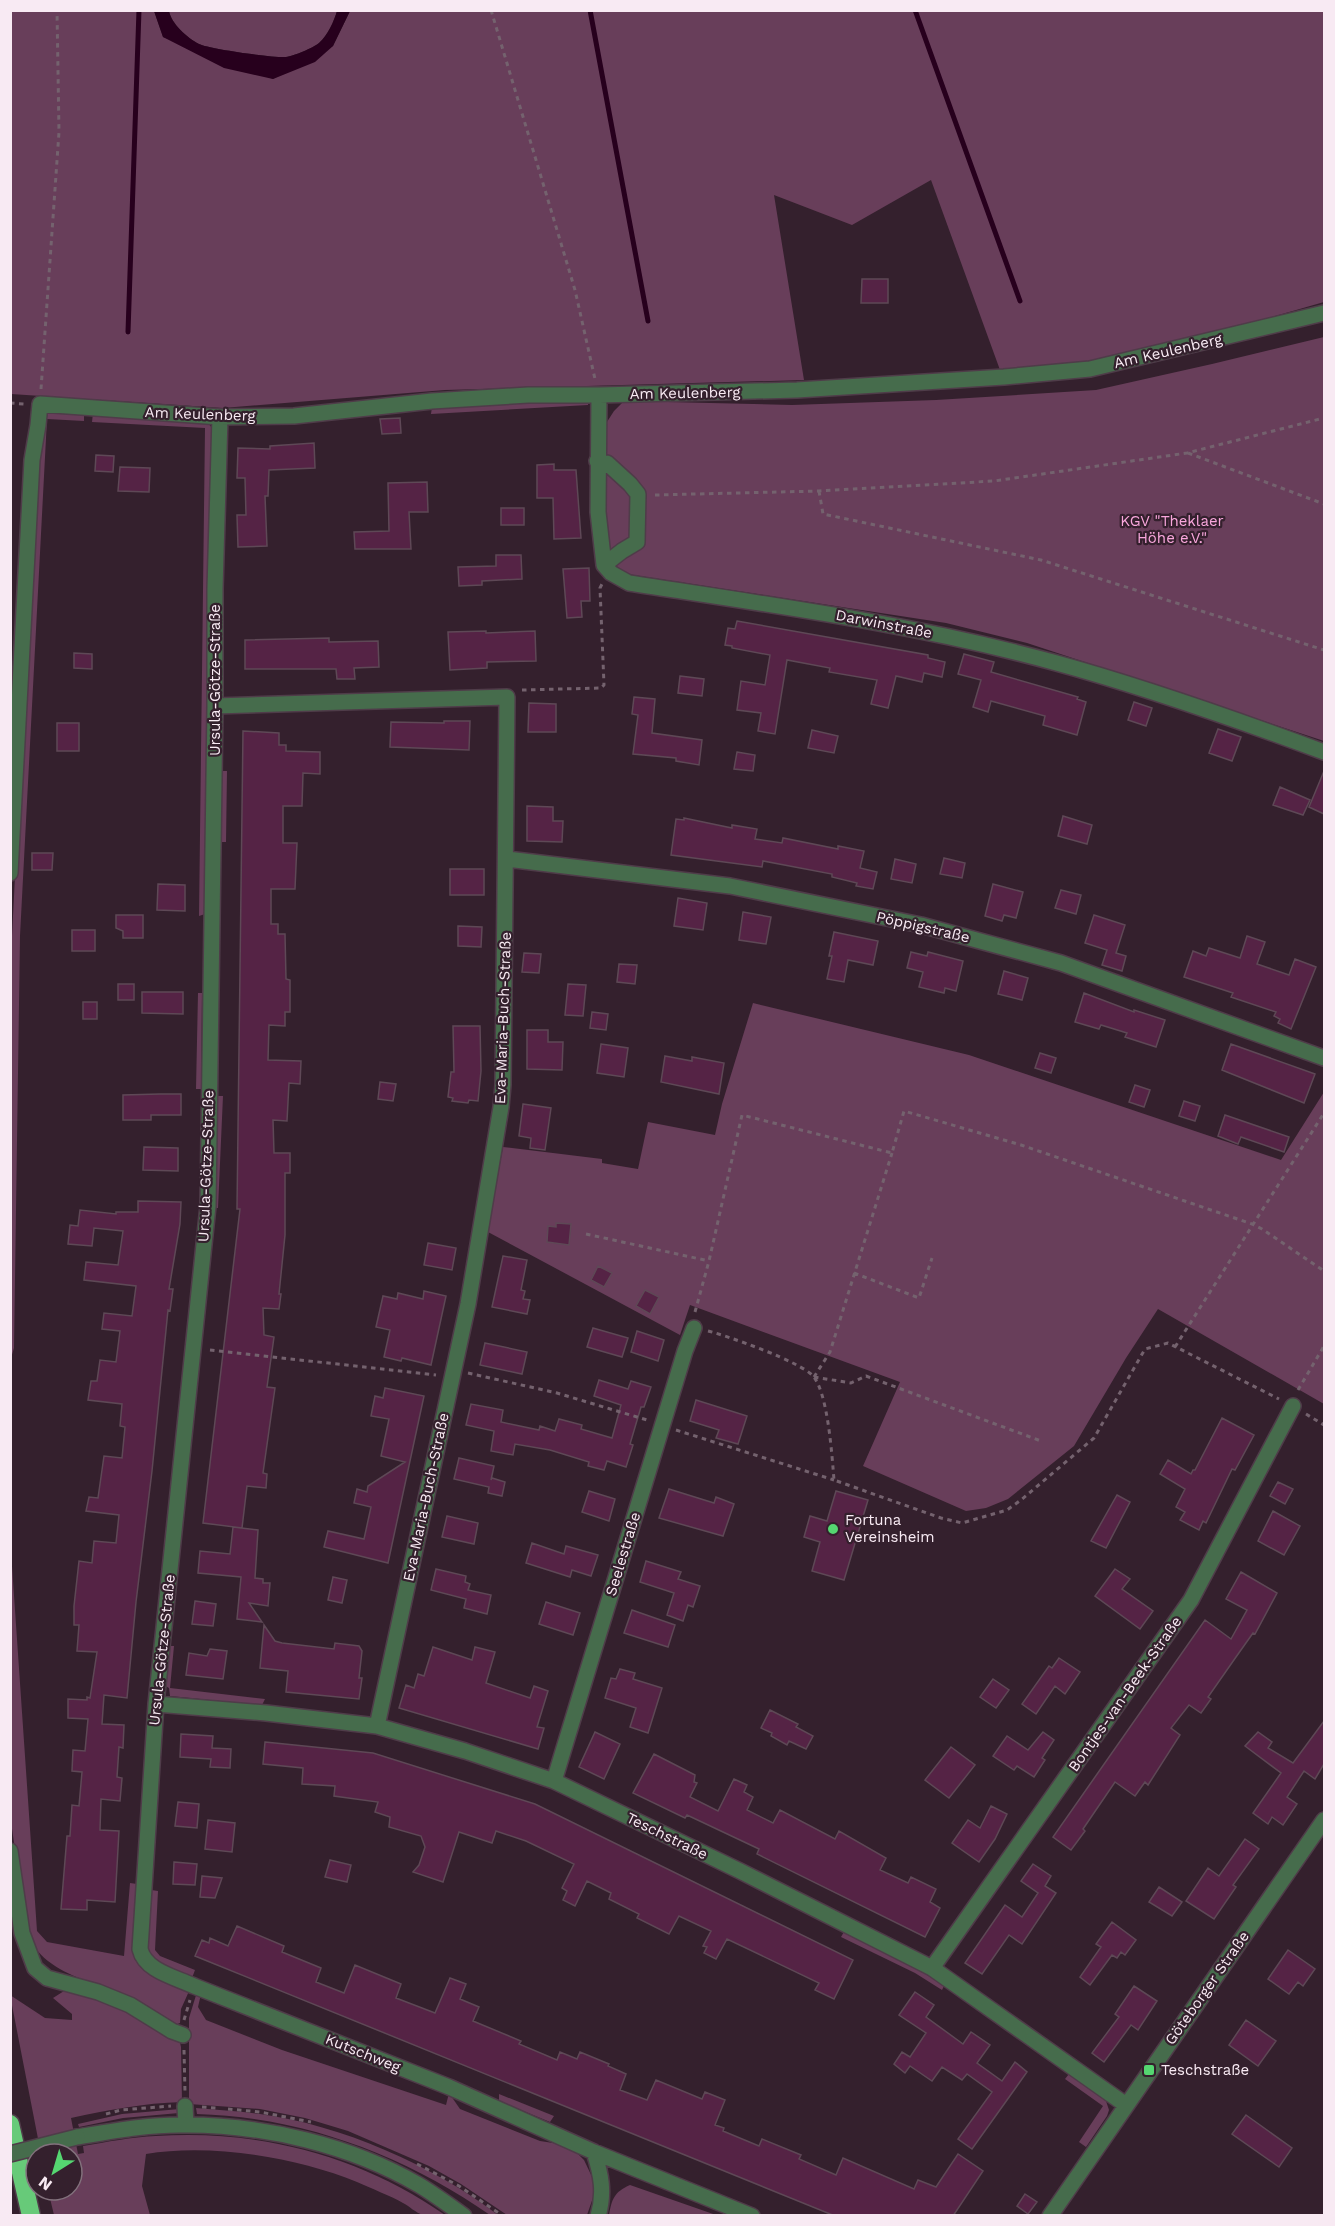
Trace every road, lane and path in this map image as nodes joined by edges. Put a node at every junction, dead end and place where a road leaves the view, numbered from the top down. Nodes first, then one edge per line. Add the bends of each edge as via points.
1 (57, 10) edge
2 (491, 10) edge
3 (1324, 313) edge
4 (599, 395) junction
5 (39, 405) junction
6 (220, 417) junction
7 (1324, 418) edge
8 (1187, 453) junction
9 (597, 461) junction
10 (819, 491) junction
11 (638, 494) junction
12 (1324, 504) edge
13 (608, 569) junction
14 (1324, 650) edge
15 (507, 697) junction
16 (216, 706) junction
17 (1324, 752) edge
18 (507, 859) junction
19 (10, 873) edge
20 (1324, 1058) edge
21 (1324, 1113) edge
22 (892, 1154) junction
23 (1252, 1224) junction
24 (586, 1234) dead end
25 (932, 1258) dead end
26 (710, 1261) junction
27 (1324, 1271) edge
28 (854, 1273) junction
29 (694, 1328) junction
30 (1324, 1346) edge
31 (1175, 1347) junction
32 (193, 1348) junction
33 (453, 1374) junction
34 (814, 1377) junction
35 (1293, 1406) junction
36 (662, 1425) junction
37 (1324, 1425) edge
38 (1041, 1442) dead end
39 (834, 1480) junction
40 (156, 1704) junction
41 (376, 1726) junction
42 (554, 1781) junction
43 (1324, 1820) edge
44 (10, 1851) edge
45 (140, 1949) joint
46 (932, 1968) junction
47 (192, 1995) dead end
48 (183, 2035) junction
49 (1126, 2105) junction
50 (185, 2106) joint
51 (10, 2124) edge
52 (186, 2124) junction
53 (594, 2152) junction
54 (10, 2154) edge
55 (31, 2216) edge
56 (464, 2216) edge
57 (598, 2216) edge
58 (752, 2216) edge
59 (1050, 2216) edge

1 - 5 path via 59,132
2 - 4 path via 575,290
3 - 4 street, Am Keulenberg via 1090,369 797,390
4 - 6 street, Am Keulenberg via 528,395 294,416
4 - 9 street
5 - 6 street, Am Keulenberg
5 - 19 street via 32,460
6 - 16 street, Ursula-Götze-Straße
7 - 8 path
8 - 10 path via 994,481
8 - 12 path
9 - 11 street via 607,463
9 - 13 street via 598,512
10 - 11 path
10 - 14 path via 823,514 1041,560
11 - 13 street via 637,542 622,550
13 - 15 path via 600,588 604,685 522,690
13 - 17 street, Darwinstraße via 629,584 853,618 1053,661 1158,693
15 - 16 street
15 - 18 street, Eva-Maria-Buch-Straße
16 - 32 street, Ursula-Götze-Straße via 208,1206
18 - 20 street, Pöppigstraße via 730,886 921,925 1061,963
18 - 33 street, Eva-Maria-Buch-Straße via 503,1085
21 - 23 path
22 - 23 path via 904,1111 1021,1145
22 - 26 path via 742,1115
22 - 28 path
23 - 27 path
23 - 31 path
24 - 26 path
25 - 28 path via 919,1298
26 - 29 path via 694,1315
28 - 34 path via 830,1352
29 - 34 path via 800,1365
29 - 36 street, Seelestraße
30 - 35 path via 1298,1389
31 - 35 path
31 - 39 path via 1168,1343 1145,1349 1094,1438 1006,1510 962,1523
32 - 33 path
32 - 40 street, Ursula-Götze-Straße
33 - 36 path via 557,1393
33 - 41 street, Eva-Maria-Buch-Straße
34 - 38 path via 851,1383 866,1376
34 - 39 path via 829,1432
35 - 37 path
35 - 46 street, Bontjes-van-Beek-Straße via 1191,1600
36 - 39 path
36 - 42 street, Seelestraße
40 - 41 street, Teschstraße
40 - 45 street, Ursula-Götze-Straße
41 - 42 street, Teschstraße
42 - 46 street, Teschstraße
43 - 49 street, Göteborger Straße
44 - 48 street via 22,1933 35,1968 47,1978 130,2005
45 - 53 street, Kutschweg via 147,1964 194,1986 449,2087
46 - 49 street, Teschstraße
47 - 48 path via 184,2016
48 - 50 path
49 - 59 street, Göteborger Straße
50 - 52 street
51 - 55 highway
52 - 54 street, bridge via 77,2137
52 - 56 street via 243,2128 342,2151 418,2185
53 - 57 street via 602,2180
53 - 58 street, Kutschweg

